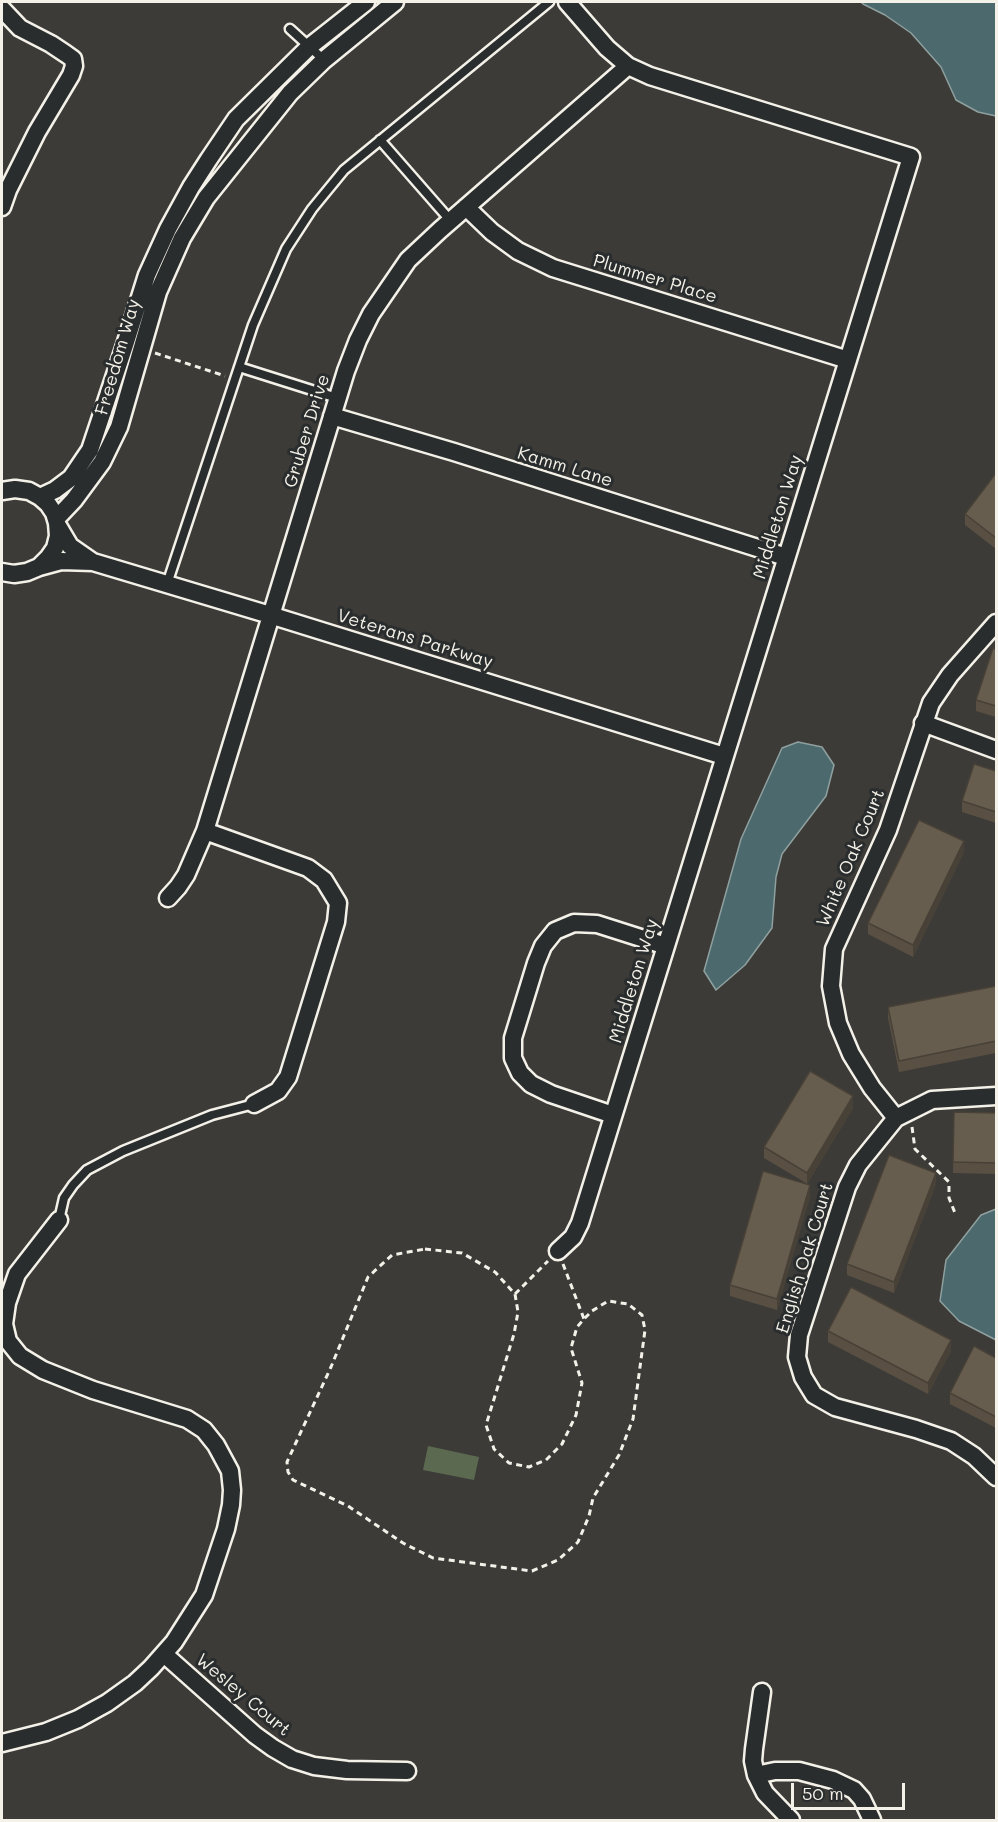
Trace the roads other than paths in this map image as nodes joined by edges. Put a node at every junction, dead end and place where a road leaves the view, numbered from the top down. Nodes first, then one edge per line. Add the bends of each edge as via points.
1 (366, 2) edge
2 (395, 2) edge
3 (549, 2) edge
4 (567, 2) edge
5 (2, 9) edge
6 (290, 29) dead end
7 (309, 47) junction
8 (324, 60) junction
9 (628, 66) junction
10 (380, 140) junction
11 (191, 187) junction
12 (206, 198) junction
13 (2, 207) edge
14 (466, 207) junction
15 (450, 220) junction
16 (133, 347) junction
17 (848, 360) junction
18 (239, 367) junction
19 (337, 398) junction
20 (332, 416) junction
21 (2, 491) edge
22 (40, 497) junction
23 (57, 521) junction
24 (786, 557) junction
25 (93, 562) junction
26 (39, 567) junction
27 (2, 572) edge
28 (167, 584) junction
29 (270, 615) junction
30 (996, 624) edge
31 (923, 723) junction
32 (996, 750) edge
33 (724, 756) junction
34 (204, 831) junction
35 (168, 898) dead end
36 (666, 946) junction
37 (996, 1096) edge
38 (254, 1104) joint
39 (613, 1115) junction
40 (896, 1118) junction
41 (59, 1220) joint
42 (558, 1251) road end
43 (996, 1477) edge
44 (164, 1654) junction
45 (762, 1692) dead end
46 (2, 1743) edge
47 (407, 1772) dead end
48 (756, 1775) junction
49 (791, 1821) edge
50 (872, 1821) edge

1 - 7 street, Freedom Way
2 - 8 street, Freedom Way
3 - 10 lane
4 - 9 street, Middleton Way
5 - 13 street via 20,28 73,59 74,66
6 - 7 lane
7 - 8 lane
7 - 11 street, Freedom Way via 237,119
8 - 12 street, Freedom Way via 278,105
9 - 14 street, Gruber Drive
9 - 17 street, Middleton Way via 910,157
10 - 15 lane
10 - 18 lane via 344,170 286,249
11 - 12 street
11 - 16 street, Freedom Way via 147,274
12 - 16 street, Freedom Way via 182,237
14 - 15 street, Gruber Drive
14 - 17 street, Plummer Place via 518,251 553,268
15 - 19 street, Gruber Drive via 408,260 371,314 357,340
16 - 22 street, Freedom Way via 90,450 71,478
16 - 23 street, Freedom Way via 119,427 102,462
17 - 24 street, Middleton Way
18 - 19 lane
18 - 28 lane
19 - 20 street, Gruber Drive
20 - 24 street, Kamm Lane
20 - 29 street, Gruber Drive
21 - 22 street via 22,490
22 - 23 street, Veterans Parkway
23 - 25 street, Veterans Parkway via 70,546
23 - 26 street via 55,548
24 - 33 street, Middleton Way
25 - 26 street, Veterans Parkway via 62,561
25 - 28 street, Veterans Parkway
26 - 27 street, Veterans Parkway via 14,574
28 - 29 street, Veterans Parkway
29 - 33 street, Veterans Parkway
29 - 34 street, Gruber Drive
30 - 31 street, White Oak Court via 950,675
31 - 32 street
31 - 40 street, White Oak Court via 888,830 834,949 831,986 838,1023 851,1054
33 - 36 street, Middleton Way
34 - 35 street, Gruber Drive via 186,875
34 - 38 street via 308,868 324,880 338,903 336,922 288,1077 278,1091
36 - 39 street, Middleton Way
36 - 39 street via 597,924 574,924 555,931 536,963 513,1038 513,1058 520,1073 551,1094
37 - 40 street, English Oak Court via 932,1100
38 - 41 lane via 212,1115 87,1170 64,1198
39 - 42 street, Middleton Way via 580,1223 573,1237
40 - 43 street, English Oak Court via 858,1165 847,1187 799,1335 797,1357 814,1395 835,1407 951,1441
41 - 44 street via 17,1274 4,1324 8,1341 20,1356 43,1370 187,1419 204,1430 230,1471 231,1505 208,1584 193,1614
44 - 46 street via 108,1703 46,1732
44 - 47 street, Wesley Court via 255,1735 292,1759 347,1770
45 - 48 street via 753,1761
48 - 49 street via 765,1793
48 - 50 street via 799,1771 844,1785 862,1799

